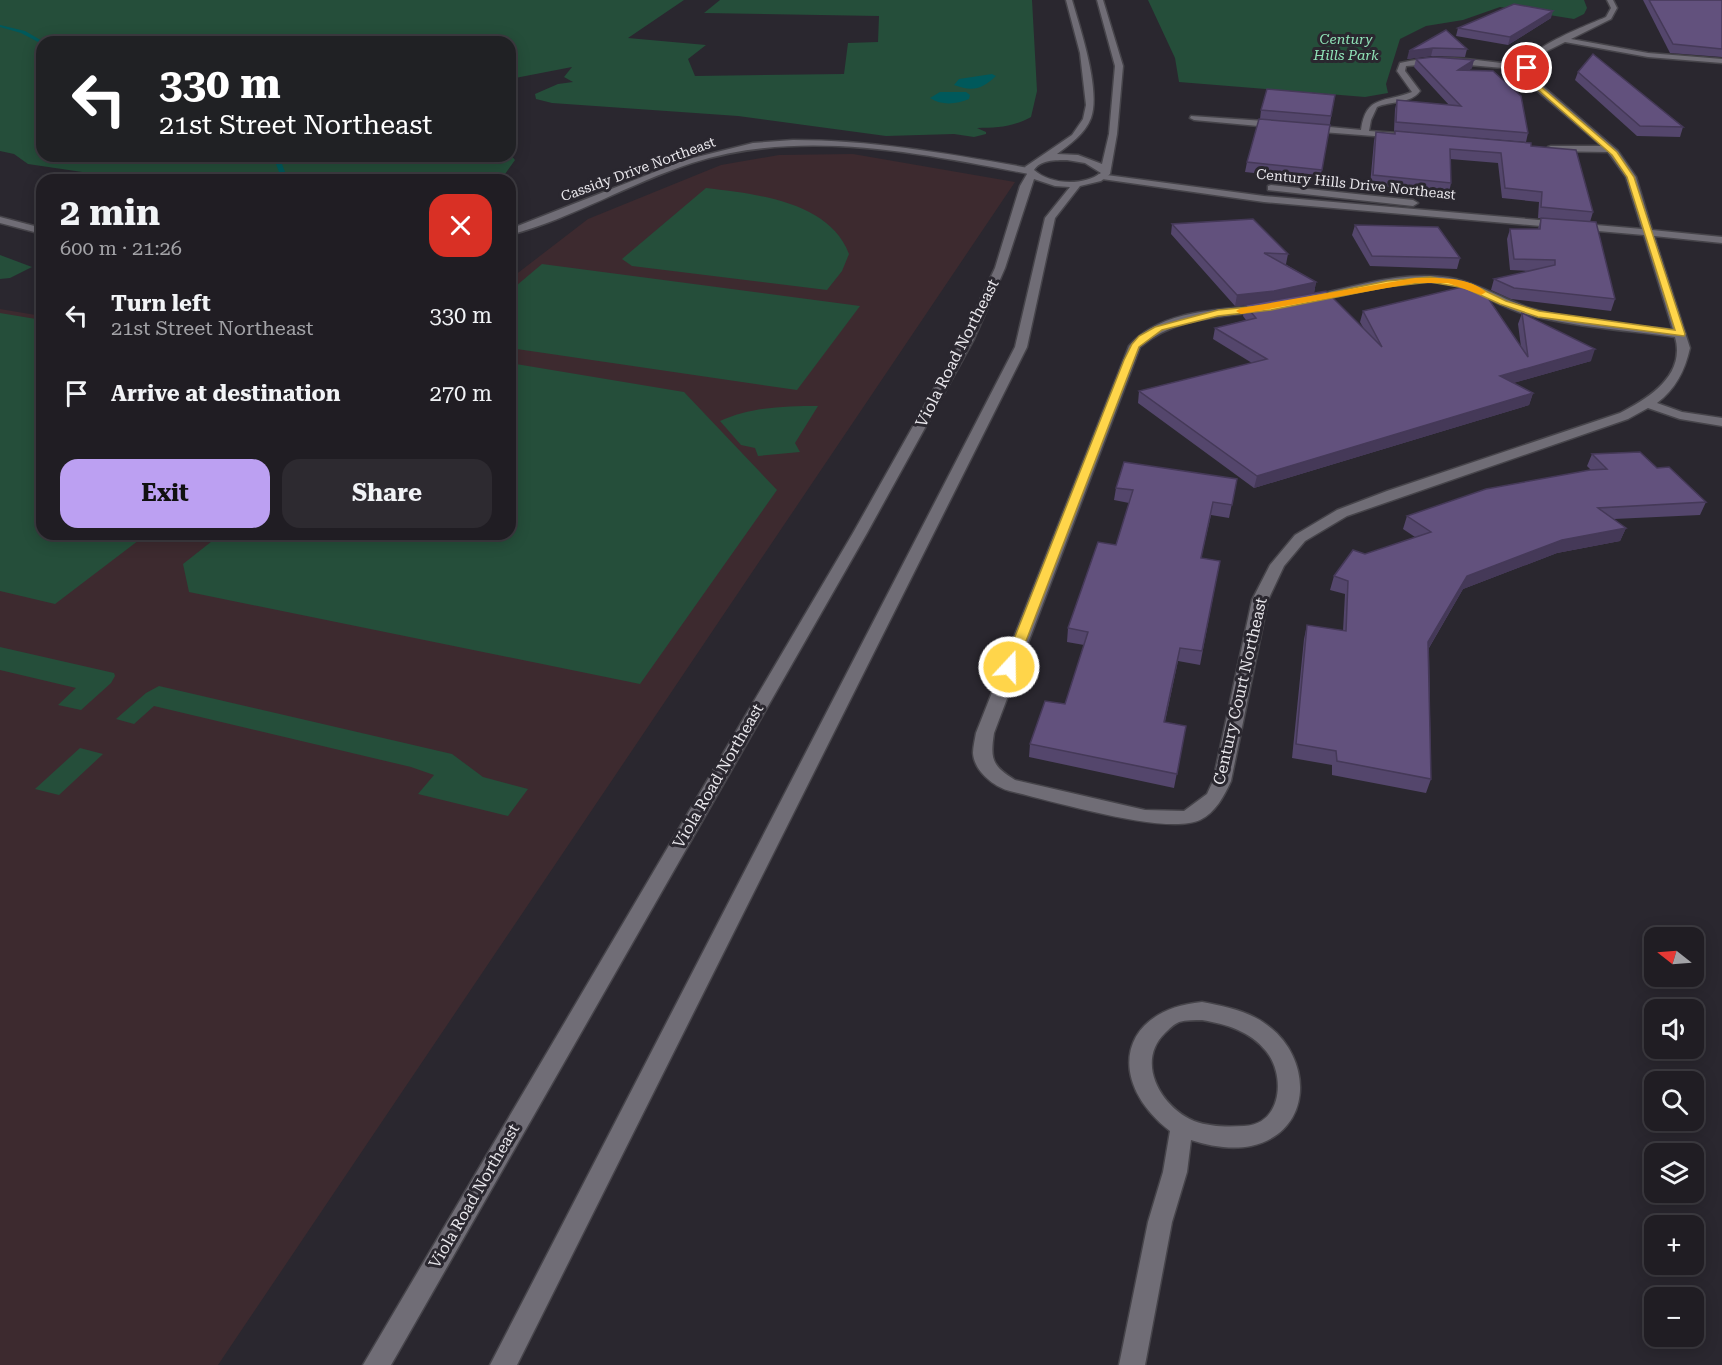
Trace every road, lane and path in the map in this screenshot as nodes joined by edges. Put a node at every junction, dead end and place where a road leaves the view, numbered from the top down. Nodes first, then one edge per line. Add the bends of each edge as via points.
1 (1069, 0) edge
2 (1100, 0) edge
3 (1610, 0) edge
4 (1566, 40) junction
5 (1722, 61) edge
6 (1527, 68) junction
7 (1194, 118) dead end
8 (1284, 126) edge
9 (1296, 127) edge
10 (1365, 133) junction
11 (1401, 136) edge
12 (1538, 148) edge
13 (1610, 149) junction
14 (1044, 160) junction
15 (1030, 173) junction
16 (1103, 173) junction
17 (1077, 184) junction
18 (0, 220) edge
19 (36, 229) edge
20 (516, 230) edge
21 (1648, 232) junction
22 (1722, 240) edge
23 (1681, 334) junction
24 (1649, 404) junction
25 (1722, 422) edge
26 (1182, 1126) junction
27 (376, 1365) edge
28 (503, 1365) edge
29 (1132, 1365) edge

1 - 14 street via 1084,53 1090,105 1087,119 1075,137
2 - 16 street via 1119,66 1113,134
3 - 4 street via 1614,8 1609,18
4 - 5 street via 1648,55
4 - 6 street via 1534,55
6 - 10 street via 1447,62 1403,65 1401,70 1415,93 1372,107 1366,116
6 - 13 street, Century Court Northeast via 1537,86
7 - 8 street
9 - 10 street
10 - 11 street
12 - 13 street
13 - 21 street, Century Court Northeast via 1631,177
14 - 15 street via 1033,164
14 - 16 street via 1077,159 1095,163
15 - 17 street, Cassidy Drive Northeast via 1046,181
15 - 20 street, Cassidy Drive Northeast via 857,143 754,146 690,161
15 - 27 street, Viola Road Northeast via 1000,268 968,339 860,533
16 - 17 street via 1096,180
16 - 21 street, Century Hills Drive Northeast via 1221,193 1345,207
17 - 28 street via 1050,218 1021,346
18 - 19 street
21 - 22 street, Century Hills Drive Northeast
21 - 23 street, Century Court Northeast
23 - 24 street, Century Court Northeast via 1684,348 1680,368 1672,384
23 - 24 street, Century Court Northeast via 1538,314 1503,303 1467,285 1440,280 1387,284 1218,313 1151,332 1135,346 985,732 982,753 989,770 1031,792 1145,816 1186,818 1196,814 1214,798 1222,781 1264,591 1277,565 1300,538 1321,524 1372,502
24 - 25 street via 1680,415
26 - 26 street via 1214,1137 1250,1136 1272,1126 1287,1109 1291,1079 1284,1058 1263,1033 1235,1017 1202,1011 1166,1019 1144,1039 1138,1066 1148,1094
26 - 29 street

